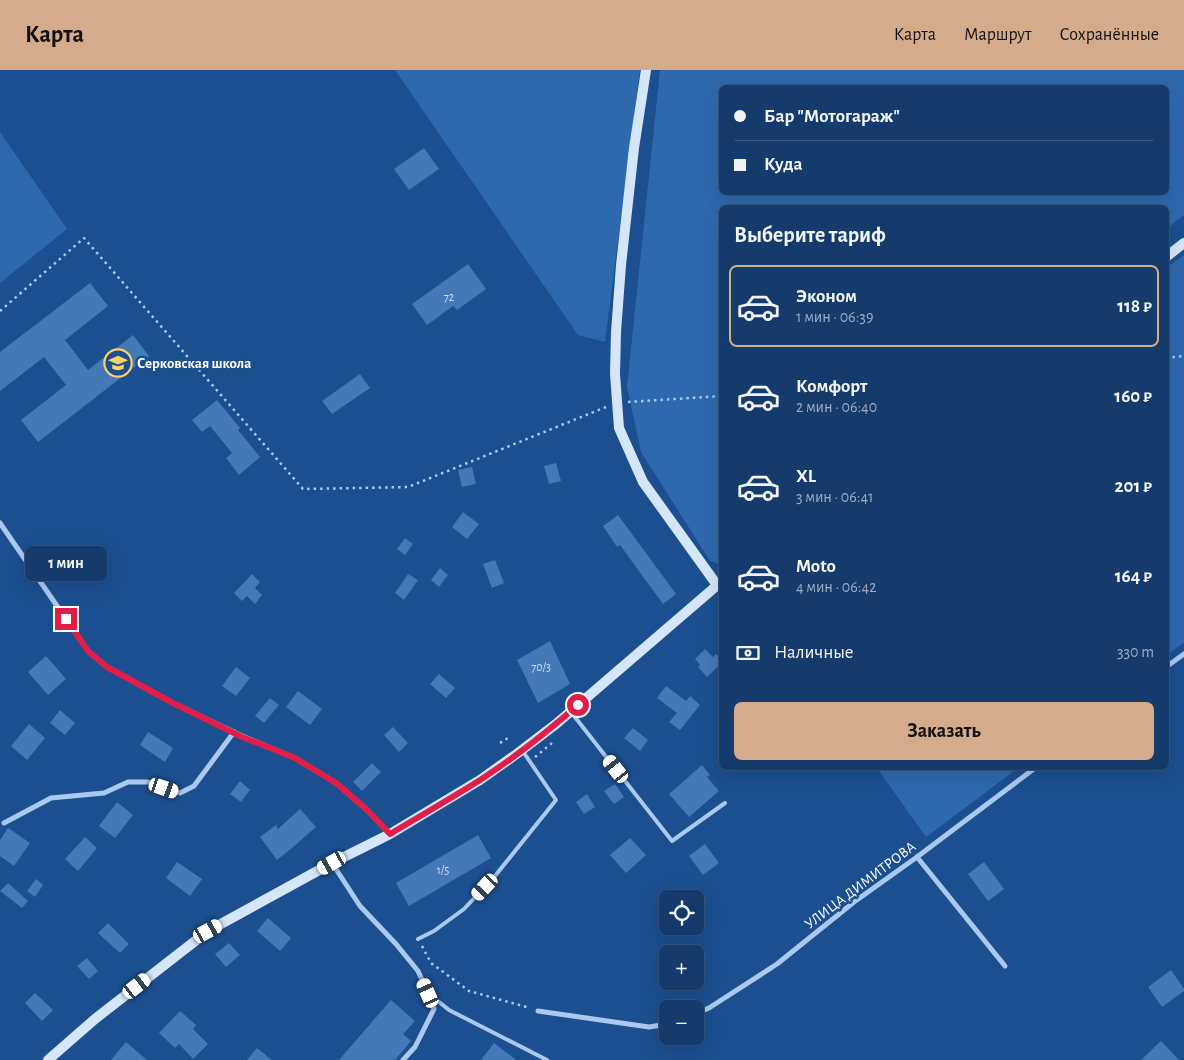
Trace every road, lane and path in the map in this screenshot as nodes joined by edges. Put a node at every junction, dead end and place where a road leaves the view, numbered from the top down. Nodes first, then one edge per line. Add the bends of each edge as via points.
1 (646, 70) edge
2 (1184, 243) edge
3 (1169, 254) edge
4 (0, 311) edge
5 (1184, 356) edge
6 (1169, 358) edge
7 (719, 396) edge
8 (617, 403) junction
9 (0, 523) edge
10 (719, 583) edge
11 (1184, 654) edge
12 (1169, 665) edge
13 (571, 712) junction
14 (234, 732) junction
15 (508, 738) dead end
16 (553, 742) dead end
17 (500, 743) dead end
18 (522, 750) junction
19 (530, 762) junction
20 (1032, 770) edge
21 (725, 803) dead end
22 (4, 823) dead end
23 (390, 834) junction
24 (918, 857) junction
25 (332, 863) junction
26 (418, 939) joint
27 (1005, 966) dead end
28 (428, 993) junction
29 (704, 1010) edge
30 (538, 1011) joint
31 (659, 1025) edge
32 (48, 1060) edge
33 (403, 1060) edge
34 (547, 1060) edge

1 - 8 main road via 634,148 616,332
2 - 3 main road
4 - 8 path via 84,238 303,488 408,487
5 - 6 path
7 - 8 path
8 - 10 main road via 619,428 642,482
9 - 14 street via 88,651 107,667
10 - 13 main road
11 - 12 street
13 - 18 main road
13 - 21 lane via 672,841
14 - 22 street via 194,786 180,793 148,782 128,782 104,793 51,798
14 - 23 street via 295,758 336,783
15 - 17 path
16 - 19 path
18 - 19 lane
18 - 23 main road via 480,780
19 - 26 lane via 556,800 464,909
20 - 24 street, УЛИЦА ДИМИТРОВА
23 - 25 main road
24 - 27 street
24 - 29 street, УЛИЦА ДИМИТРОВА via 854,902 777,964
25 - 28 street via 360,906 418,971
25 - 32 main road via 208,931
26 - 30 path via 431,963 469,991
28 - 33 street via 434,1009 415,1047
28 - 34 lane via 449,1010
30 - 31 street via 649,1027

